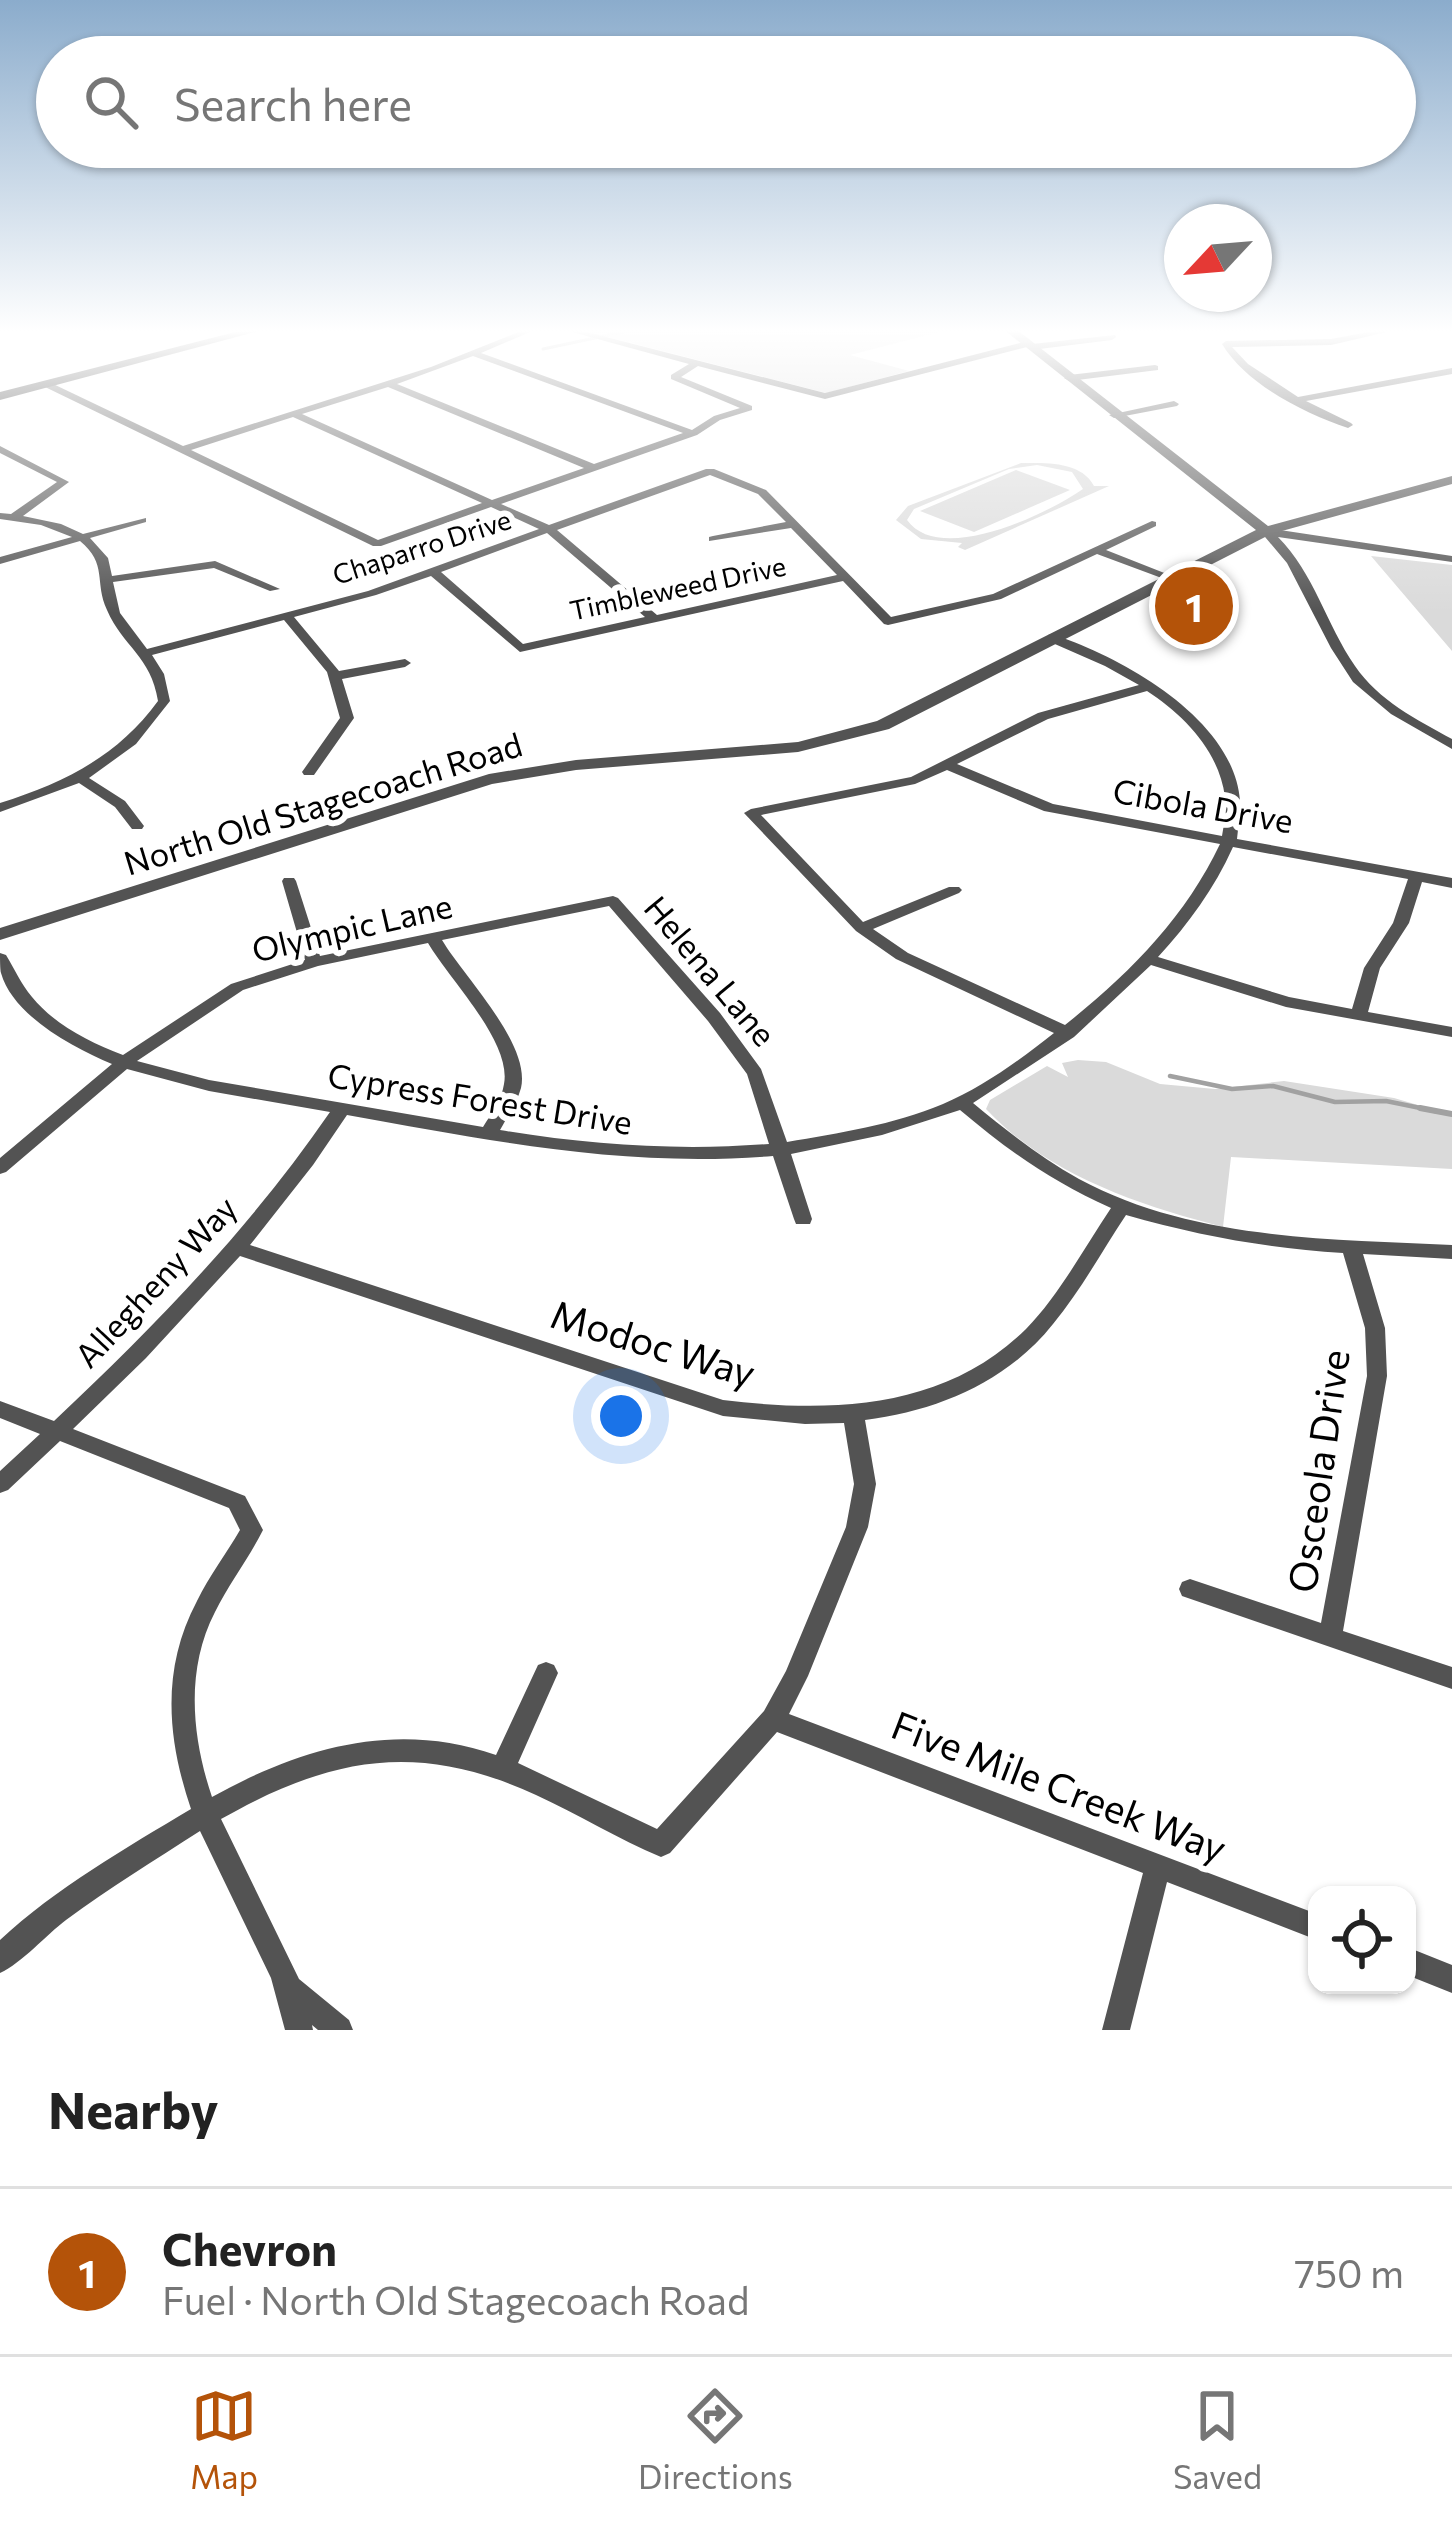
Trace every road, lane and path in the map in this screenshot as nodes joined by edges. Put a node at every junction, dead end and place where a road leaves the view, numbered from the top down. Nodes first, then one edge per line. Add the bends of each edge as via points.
1 (128, 424) edge
2 (265, 424) edge
3 (313, 424) edge
4 (485, 424) edge
5 (667, 424) edge
6 (708, 424) edge
7 (1125, 424) edge
8 (693, 433) junction
9 (0, 448) edge
10 (182, 450) junction
11 (594, 468) junction
12 (1452, 480) edge
13 (496, 502) junction
14 (7, 517) edge
15 (142, 520) dead end
16 (794, 524) junction
17 (1152, 524) dead end
18 (550, 530) junction
19 (1266, 531) junction
20 (713, 539) dead end
21 (85, 540) junction
22 (1099, 551) junction
23 (1452, 559) edge
24 (0, 561) edge
25 (434, 572) junction
26 (846, 577) junction
27 (1171, 578) junction
28 (106, 580) junction
29 (274, 589) dead end
30 (286, 615) junction
31 (655, 619) junction
32 (1052, 638) junction
33 (145, 653) junction
34 (405, 663) dead end
35 (335, 676) junction
36 (1149, 686) junction
37 (1452, 745) edge
38 (950, 766) junction
39 (309, 772) dead end
40 (81, 779) junction
41 (0, 808) edge
42 (137, 826) dead end
43 (1230, 841) junction
44 (1416, 877) junction
45 (289, 881) dead end
46 (1452, 884) edge
47 (954, 890) dead end
48 (613, 901) joint
49 (861, 928) junction
50 (0, 934) edge
51 (433, 938) junction
52 (0, 958) edge
53 (1148, 958) junction
54 (314, 962) junction
55 (1358, 1016) junction
56 (1452, 1032) edge
57 (1068, 1033) junction
58 (126, 1061) junction
59 (962, 1102) junction
60 (342, 1108) junction
61 (488, 1135) junction
62 (779, 1148) junction
63 (0, 1168) edge
64 (1122, 1207) junction
65 (803, 1219) dead end
66 (235, 1247) junction
67 (1351, 1247) junction
68 (1452, 1252) edge
69 (0, 1409) edge
70 (854, 1418) junction
71 (57, 1431) junction
72 (0, 1484) edge
73 (1190, 1589) dead end
74 (1330, 1637) junction
75 (546, 1673) dead end
76 (1452, 1678) edge
77 (773, 1719) junction
78 (502, 1770) junction
79 (203, 1816) junction
80 (1159, 1867) junction
81 (1308, 1924) edge
82 (0, 1958) edge
83 (1416, 1964) edge
84 (1452, 1978) edge
85 (288, 1983) junction
86 (298, 2030) edge
87 (339, 2030) edge
88 (1115, 2030) edge

1 - 10 street
2 - 10 street
3 - 13 street
4 - 11 street
5 - 8 street
6 - 8 street
7 - 19 street
8 - 11 street
9 - 14 street via 64,482
10 - 13 street via 377,544
11 - 13 street
12 - 19 street, North Old Stagecoach Road
13 - 18 street
14 - 21 street
15 - 21 street
16 - 18 street, Chaparro Drive via 762,492 710,471
16 - 20 street
16 - 26 street
17 - 22 street
18 - 25 street, Chaparro Drive
18 - 31 street
19 - 23 street
19 - 27 street, North Old Stagecoach Road
19 - 37 street via 1298,564 1350,668 1401,715
21 - 24 street
21 - 28 street via 102,559
22 - 26 street via 998,597 888,620
22 - 27 street
25 - 30 street, Chaparro Drive
25 - 31 street, Timbleweed Drive via 520,648
26 - 31 street, Timbleweed Drive
27 - 32 street, North Old Stagecoach Road
28 - 29 street via 215,564
28 - 33 street via 112,611
30 - 33 street, Chaparro Drive
30 - 35 street
32 - 36 street, Cypress Forest Drive
32 - 50 street, North Old Stagecoach Road via 848,738 489,778
33 - 40 street via 162,675 164,701 121,755
34 - 35 street
35 - 39 street via 347,718
36 - 38 street via 1043,716
36 - 43 street, Cypress Forest Drive via 1221,762 1234,802
38 - 43 street, Cibola Drive via 1049,808
38 - 49 street via 876,791 752,813
40 - 41 street
40 - 42 street via 121,804
43 - 44 street, Cibola Drive
43 - 53 street, Cypress Forest Drive via 1201,898
44 - 46 street, Cibola Drive
44 - 55 street
45 - 54 street
47 - 49 street
48 - 51 street, Olympic Lane
48 - 62 street, Helena Lane via 742,1051
49 - 57 street via 902,956
51 - 54 street, Olympic Lane
51 - 61 street via 512,1057 514,1080
52 - 58 street, Cypress Forest Drive via 28,1003 60,1031
53 - 55 street via 1244,992
53 - 57 street, Cypress Forest Drive
54 - 58 street, Olympic Lane via 237,987
55 - 56 street
57 - 59 street, Cypress Forest Drive
58 - 60 street, Cypress Forest Drive
58 - 63 street, Olympic Lane
59 - 62 street, Cypress Forest Drive via 854,1136
59 - 64 street via 1035,1163
60 - 61 street, Cypress Forest Drive
60 - 66 street, Allegheny Way via 303,1170
61 - 62 street, Cypress Forest Drive via 619,1155
62 - 65 street, Helena Lane
64 - 67 street via 1227,1237
64 - 70 street, Modoc Way via 1034,1333 1004,1360 966,1383
66 - 70 street, Modoc Way via 723,1408
66 - 71 street, Allegheny Way
67 - 68 street
67 - 74 street, Osceola Drive via 1376,1328 1377,1376
69 - 71 street
70 - 77 street via 865,1484 857,1527
71 - 72 street, Allegheny Way
71 - 79 street via 237,1502 252,1530 211,1595 184,1671 183,1737
73 - 74 street
74 - 76 street
75 - 78 street
77 - 78 street via 661,1844
77 - 80 street, Five Mile Creek Way
78 - 79 street via 426,1750 372,1749 293,1770
79 - 82 street via 50,1912
79 - 85 street
80 - 81 street, Five Mile Creek Way
80 - 88 street
83 - 84 street
85 - 86 street
85 - 87 street

